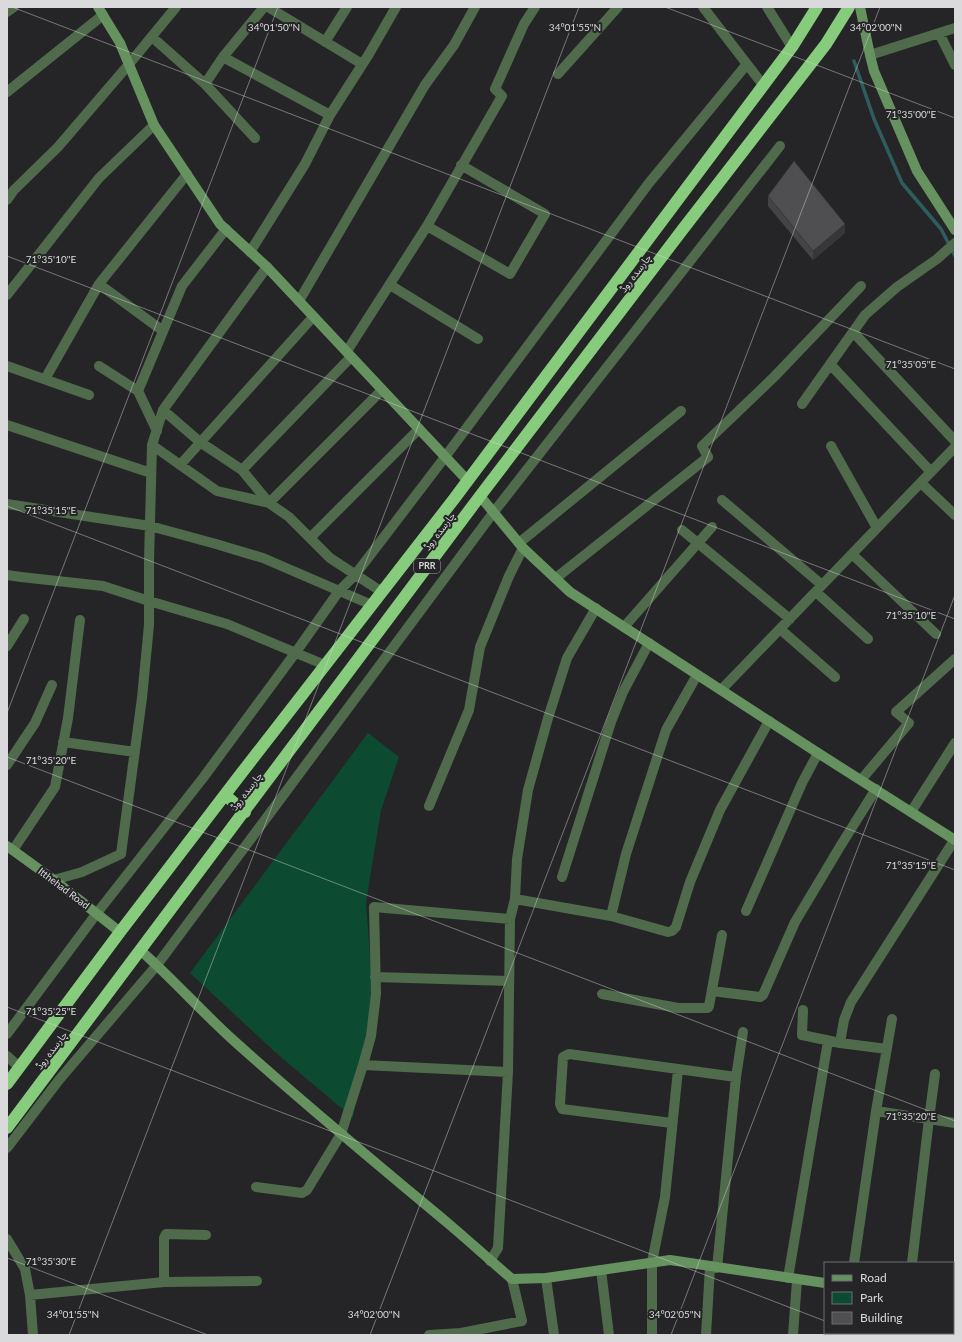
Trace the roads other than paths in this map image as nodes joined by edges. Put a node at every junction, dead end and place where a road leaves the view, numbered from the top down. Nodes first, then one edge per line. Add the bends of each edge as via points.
1 (14, 7) edge
2 (176, 7) edge
3 (264, 7) edge
4 (268, 7) edge
5 (347, 7) edge
6 (396, 7) edge
7 (475, 7) edge
8 (535, 7) edge
9 (618, 7) edge
10 (703, 7) edge
11 (767, 7) edge
12 (817, 7) edge
13 (849, 7) edge
14 (860, 7) edge
15 (101, 11) edge
16 (7, 12) edge
17 (955, 28) edge
18 (939, 33) junction
19 (152, 37) junction
20 (324, 42) junction
21 (792, 47) junction
22 (870, 55) junction
23 (223, 57) junction
24 (130, 63) junction
25 (362, 64) junction
26 (747, 64) junction
27 (955, 65) edge
28 (558, 74) dead end
29 (205, 84) junction
30 (763, 85) junction
31 (7, 92) edge
32 (330, 115) junction
33 (154, 125) junction
34 (255, 138) dead end
35 (780, 146) dead end
36 (461, 165) junction
37 (187, 174) junction
38 (7, 200) edge
39 (427, 226) junction
40 (226, 229) junction
41 (955, 230) edge
42 (955, 243) edge
43 (250, 252) junction
44 (267, 268) junction
45 (99, 284) junction
46 (390, 285) junction
47 (861, 286) dead end
48 (7, 295) edge
49 (299, 301) junction
50 (313, 317) junction
51 (163, 331) junction
52 (853, 332) junction
53 (478, 339) dead end
54 (349, 354) junction
55 (830, 364) junction
56 (7, 366) edge
57 (99, 366) dead end
58 (45, 379) junction
59 (382, 390) junction
60 (138, 391) junction
61 (89, 395) dead end
62 (802, 404) dead end
63 (163, 410) junction
64 (681, 411) dead end
65 (7, 425) edge
66 (419, 429) junction
67 (156, 431) junction
68 (955, 441) edge
69 (200, 442) junction
70 (152, 445) junction
71 (831, 446) dead end
72 (955, 447) edge
73 (445, 457) junction
74 (180, 465) junction
75 (242, 470) junction
76 (931, 472) junction
77 (152, 473) junction
78 (468, 481) junction
79 (921, 483) junction
80 (480, 496) junction
81 (722, 500) dead end
82 (270, 503) junction
83 (7, 504) edge
84 (493, 513) junction
85 (955, 515) edge
86 (150, 526) junction
87 (712, 527) dead end
88 (877, 528) junction
89 (682, 530) dead end
90 (310, 538) junction
91 (697, 544) junction
92 (521, 546) junction
93 (852, 554) junction
94 (7, 575) edge
95 (355, 575) junction
96 (556, 578) junction
97 (819, 588) junction
98 (339, 591) junction
99 (382, 592) junction
100 (149, 601) junction
101 (372, 605) junction
102 (596, 608) junction
103 (24, 619) dead end
104 (790, 619) junction
105 (80, 620) dead end
106 (624, 627) junction
107 (780, 629) junction
108 (936, 634) dead end
109 (868, 639) dead end
110 (649, 643) junction
111 (7, 646) edge
112 (296, 652) junction
113 (955, 659) edge
114 (325, 665) junction
115 (697, 674) junction
116 (835, 677) dead end
117 (52, 685) dead end
118 (721, 690) junction
119 (769, 721) junction
120 (63, 742) junction
121 (955, 743) edge
122 (135, 752) junction
123 (818, 753) junction
124 (7, 765) edge
125 (861, 780) junction
126 (876, 790) junction
127 (225, 795) junction
128 (429, 806) dead end
129 (245, 812) junction
130 (911, 812) junction
131 (955, 840) edge
132 (10, 848) edge
133 (562, 877) dead end
134 (54, 880) junction
135 (515, 899) junction
136 (746, 911) dead end
137 (97, 913) junction
138 (611, 916) junction
139 (510, 920) junction
140 (120, 932) junction
141 (722, 935) dead end
142 (140, 950) junction
143 (157, 965) junction
144 (375, 977) junction
145 (509, 981) junction
146 (712, 991) junction
147 (602, 994) dead end
148 (803, 1010) dead end
149 (892, 1019) dead end
150 (743, 1032) dead end
151 (7, 1034) edge
152 (828, 1040) junction
153 (840, 1043) junction
154 (887, 1049) junction
155 (7, 1056) edge
156 (363, 1065) junction
157 (19, 1067) junction
158 (678, 1070) junction
159 (508, 1072) junction
160 (935, 1074) dead end
161 (736, 1077) junction
162 (7, 1084) edge
163 (876, 1111) junction
164 (929, 1119) junction
165 (672, 1123) junction
166 (955, 1123) edge
167 (7, 1128) edge
168 (341, 1134) junction
169 (7, 1148) edge
170 (256, 1187) dead end
171 (206, 1235) dead end
172 (7, 1239) edge
173 (490, 1261) junction
174 (652, 1262) junction
175 (854, 1262) edge
176 (912, 1262) edge
177 (714, 1268) junction
178 (601, 1270) junction
179 (546, 1278) junction
180 (512, 1279) junction
181 (792, 1279) junction
182 (164, 1282) junction
183 (257, 1282) dead end
184 (824, 1283) edge
185 (30, 1296) junction
186 (486, 1331) edge
187 (33, 1335) edge
188 (428, 1335) edge
189 (554, 1335) edge
190 (609, 1335) edge
191 (652, 1335) edge
192 (706, 1335) edge
193 (793, 1335) edge

1 - 16 street
2 - 19 street
3 - 23 street
4 - 20 street
5 - 20 street
6 - 25 street
7 - 49 street via 454,45 425,85
8 - 36 street via 524,24 495,89 502,96
9 - 28 street
10 - 26 street
11 - 21 street
12 - 21 highway, چارسدہ روڈ / PRR
13 - 80 highway, چارسدہ روڈ / PRR via 826,44
14 - 22 street
15 - 24 street
15 - 31 street
17 - 18 street
18 - 22 street
18 - 27 street
19 - 24 street
19 - 29 street
20 - 25 street
21 - 30 highway, چارسدہ روڈ / PRR
22 - 41 street via 874,71 917,171
23 - 29 street
23 - 32 street
24 - 33 street
24 - 38 street via 58,147
25 - 32 street
26 - 30 street
26 - 73 street via 649,183
29 - 34 street
30 - 78 highway, چارسدہ روڈ / PRR
32 - 43 street via 305,164
33 - 37 street
33 - 48 street via 99,178
35 - 84 street
36 - 39 street
36 - 39 street via 544,214 510,274
37 - 40 street via 220,224
37 - 45 street
39 - 46 street
40 - 43 street
40 - 51 street via 182,286
42 - 52 street via 897,286 865,315
43 - 44 street
44 - 49 street
44 - 63 street
45 - 51 street
45 - 58 street
46 - 53 street
46 - 54 street
47 - 96 street via 774,377 702,446 708,457
49 - 50 street
50 - 54 street
50 - 69 street
51 - 60 street
52 - 55 street
52 - 68 street
54 - 59 street
54 - 75 street
55 - 62 street
55 - 76 street
56 - 58 street
57 - 60 street
58 - 61 street
59 - 66 street
59 - 82 street
60 - 67 street
63 - 67 street
63 - 69 street
64 - 92 street
65 - 77 street
66 - 73 street
66 - 90 street
67 - 70 street
69 - 74 street
69 - 75 street
70 - 74 street
70 - 77 street
71 - 88 street
72 - 76 street
73 - 78 street
73 - 95 street
74 - 82 street via 217,491
75 - 82 street
76 - 79 street
77 - 86 street
78 - 99 highway, چارسدہ روڈ / PRR
79 - 85 street
79 - 88 street
80 - 84 street
80 - 129 highway, چارسدہ روڈ / PRR
81 - 97 street
82 - 90 street
83 - 86 street
84 - 92 street
84 - 143 street
86 - 98 street via 263,558
86 - 100 street
87 - 91 street
88 - 93 street
89 - 91 street
90 - 95 street via 330,558
91 - 104 street
91 - 106 street
92 - 96 street
92 - 128 street via 480,648 469,710
93 - 97 street
93 - 108 street
94 - 100 street via 103,586
95 - 98 street
95 - 99 street
96 - 102 street via 570,592
97 - 104 street
97 - 109 street
98 - 101 street
98 - 112 street
99 - 101 highway, چارسدہ روڈ / PRR
100 - 112 street via 227,624
100 - 122 street via 149,625
101 - 114 highway, چارسدہ روڈ / PRR
102 - 106 street
102 - 135 street via 567,658 548,718 528,790 517,859
103 - 111 street
104 - 107 street
105 - 120 street
106 - 110 street
107 - 116 street
107 - 118 street
110 - 115 street
110 - 133 street via 623,692 611,722
112 - 114 street
112 - 137 street via 203,778
113 - 125 street via 896,712 909,723
114 - 127 highway, چارسدہ روڈ / PRR
115 - 118 street
115 - 138 street via 666,730 626,854
117 - 124 street via 35,723
118 - 119 street
119 - 123 street
119 - 138 street via 720,810 690,882 676,927 668,932
120 - 122 street
120 - 132 street via 55,787
121 - 130 street
122 - 134 street via 121,854 82,872
123 - 125 street
123 - 136 street via 802,783
125 - 126 street
126 - 130 street
126 - 146 street via 795,922 763,995 760,997
127 - 129 highway
127 - 140 highway, چارسدہ روڈ / PRR
129 - 142 highway, چارسدہ روڈ / PRR
130 - 131 street
131 - 153 street via 851,1002 844,1020
132 - 134 street, Itthehad Road
134 - 137 street, Itthehad Road
135 - 138 street
135 - 139 street
137 - 140 street, Itthehad Road
137 - 151 street
139 - 144 street via 374,907
139 - 145 street
140 - 157 highway, چارسدہ روڈ / PRR
141 - 146 street
142 - 143 street
142 - 167 highway, چارسدہ روڈ / PRR
143 - 168 street via 230,1038
143 - 169 street via 59,1080
144 - 145 street
144 - 156 street via 376,994 371,1036
145 - 159 street
146 - 147 street via 709,1006 705,1008 678,1008
148 - 152 street via 802,1035
149 - 154 street
150 - 161 street
152 - 153 street
152 - 181 street
153 - 154 street
154 - 163 street
155 - 157 street
156 - 159 street
156 - 168 street
157 - 162 highway, چارسدہ روڈ / PRR
158 - 161 street
158 - 165 street
158 - 165 street via 569,1054 562,1061 562,1109
159 - 173 street via 498,1248
160 - 164 street
161 - 177 street
163 - 164 street
163 - 175 street
164 - 166 street
164 - 176 street
165 - 174 street via 665,1197
168 - 170 street via 307,1190 302,1192
168 - 173 street
171 - 182 street via 166,1234
172 - 185 street via 25,1269
173 - 180 street
174 - 177 street via 670,1260
174 - 178 street
174 - 191 street
177 - 181 street
177 - 192 street
178 - 179 street
178 - 190 street
179 - 180 street
179 - 189 street
180 - 186 street via 522,1321
181 - 184 street
181 - 193 street
182 - 183 street
182 - 185 street
185 - 187 street
186 - 188 street

